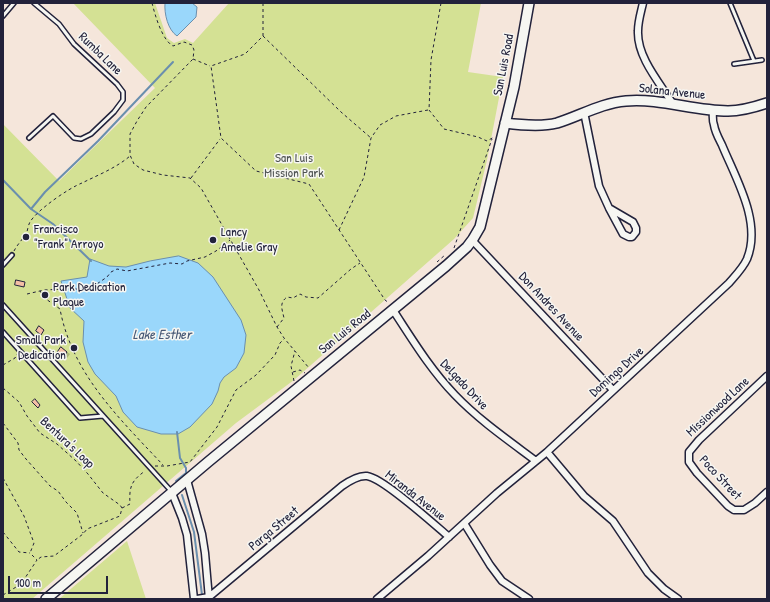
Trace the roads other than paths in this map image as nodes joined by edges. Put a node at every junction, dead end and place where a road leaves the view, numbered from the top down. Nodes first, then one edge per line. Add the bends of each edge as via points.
1 (14, 3) edge
2 (34, 3) edge
3 (529, 3) edge
4 (643, 3) edge
5 (730, 3) edge
6 (3, 16) edge
7 (762, 60) dead end
8 (754, 61) junction
9 (734, 64) dead end
10 (767, 103) edge
11 (673, 104) junction
12 (713, 110) junction
13 (584, 112) junction
14 (505, 123) junction
15 (29, 138) dead end
16 (609, 208) junction
17 (472, 240) junction
18 (12, 256) road end
19 (3, 265) edge
20 (3, 305) edge
21 (391, 307) junction
22 (3, 332) edge
23 (767, 376) edge
24 (614, 390) junction
25 (95, 407) junction
26 (103, 416) junction
27 (94, 417) junction
28 (547, 452) junction
29 (688, 456) joint
30 (536, 461) junction
31 (366, 476) joint
32 (187, 480) junction
33 (767, 492) edge
34 (172, 493) junction
35 (464, 523) junction
36 (449, 537) junction
37 (385, 596) edge
38 (209, 598) edge
39 (46, 599) edge
40 (194, 599) edge
41 (197, 599) edge
42 (377, 599) edge
43 (529, 599) edge
44 (678, 599) edge

1 - 6 lane
2 - 15 lane, Rumba Lane via 59,24 74,44 117,84 123,92 123,100 91,134 81,139 74,138 53,116
3 - 14 street, San Luis Road
4 - 11 street via 638,23 642,54
5 - 8 lane
7 - 8 lane
8 - 9 lane
10 - 12 street, Solana Avenue via 730,111
11 - 12 street, Solana Avenue
11 - 13 street, Solana Avenue via 625,101
12 - 24 street, Domingo Drive via 713,125 749,214 752,237 750,249 746,260 729,283
13 - 14 street, Solana Avenue via 550,124
13 - 16 street via 599,186
14 - 17 street, San Luis Road via 480,226
16 - 16 street via 623,234 632,237 636,232 633,222
17 - 21 street, San Luis Road via 446,266
17 - 24 street, Don Andres Avenue
18 - 19 lane
20 - 25 lane
21 - 30 street, Delgado Drive via 425,358 454,394 486,424
21 - 32 street, San Luis Road
22 - 27 lane via 80,418
23 - 29 street, Missionwood Lane via 691,448
24 - 28 street, Domingo Drive
25 - 26 lane
25 - 27 lane
26 - 27 lane
26 - 34 lane
28 - 30 street, Domingo Drive
28 - 44 street via 584,496 613,521 648,573
29 - 33 street, Poco Street via 692,467 728,506 744,510
30 - 35 street, Domingo Drive
31 - 36 street, Miranda Avenue via 378,480
31 - 38 street, Parga Street via 342,486
32 - 34 street, San Luis Road
32 - 38 street via 202,534
34 - 39 street, San Luis Road
34 - 40 street via 187,535
35 - 36 street, Domingo Drive
35 - 43 street, Miranda Avenue via 502,581
36 - 37 street, Domingo Drive
37 - 42 street, Domingo Drive
38 - 41 street

